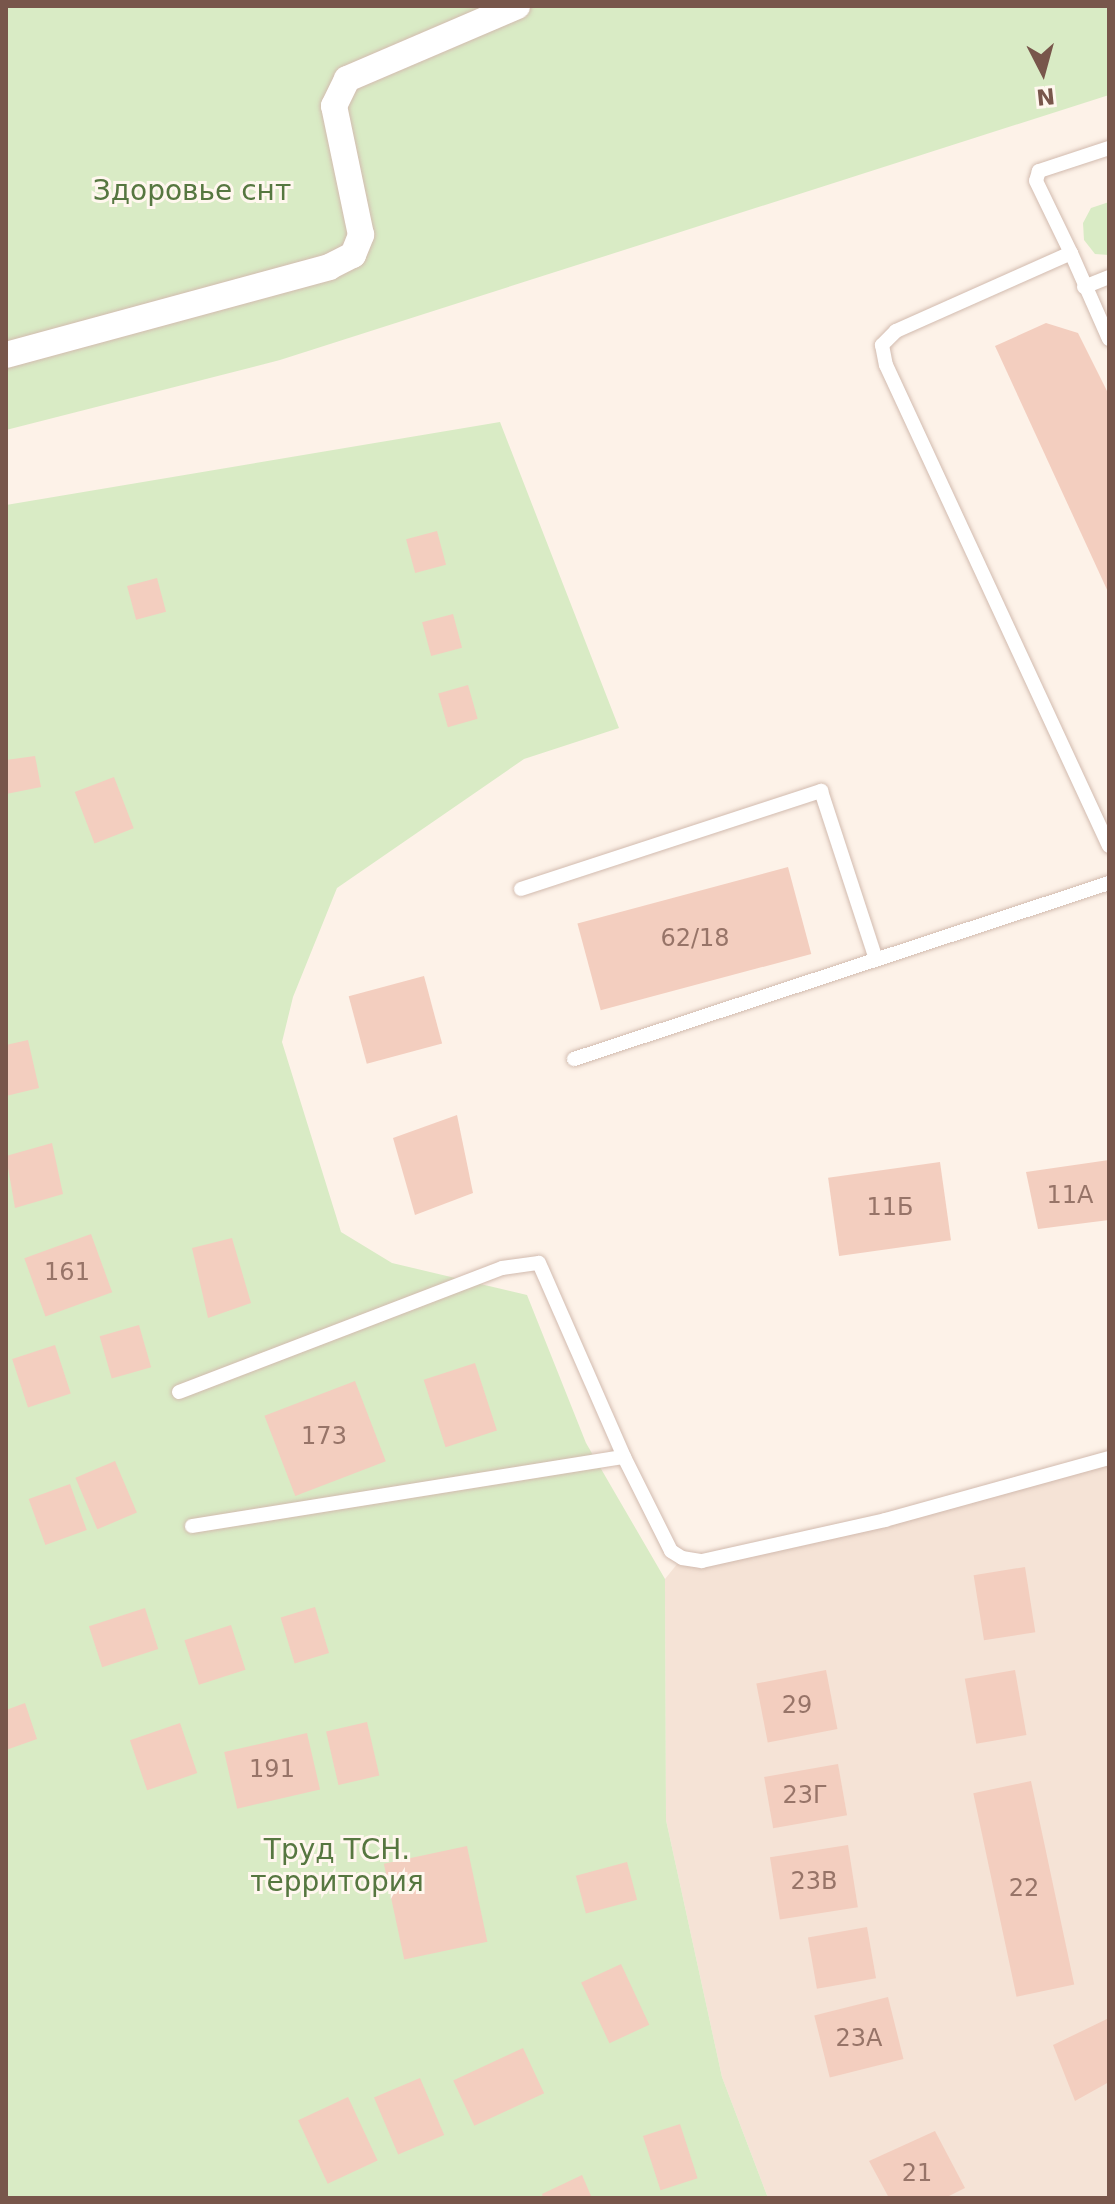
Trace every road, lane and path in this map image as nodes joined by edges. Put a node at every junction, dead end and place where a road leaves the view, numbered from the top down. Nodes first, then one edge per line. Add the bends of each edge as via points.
1 (517, 6) edge
2 (1109, 148) edge
3 (1071, 253) junction
4 (1109, 277) edge
5 (1084, 287) junction
6 (1109, 339) edge
7 (6, 355) edge
8 (1109, 846) edge
9 (1109, 883) edge
10 (521, 889) dead end
11 (876, 959) junction
12 (574, 1059) dead end
13 (179, 1392) dead end
14 (624, 1457) junction
15 (1109, 1458) edge
16 (192, 1526) dead end

1 - 7 street via 347,79 334,106 361,235 353,255 329,267
2 - 3 lane via 1039,171 1036,181
3 - 5 lane
3 - 8 lane via 896,331 882,345 886,365
4 - 5 lane
5 - 6 lane
9 - 11 lane
10 - 11 lane via 821,791
11 - 12 lane
13 - 14 lane via 502,1268 539,1263
14 - 15 lane via 671,1551 702,1561 885,1520
14 - 16 lane

